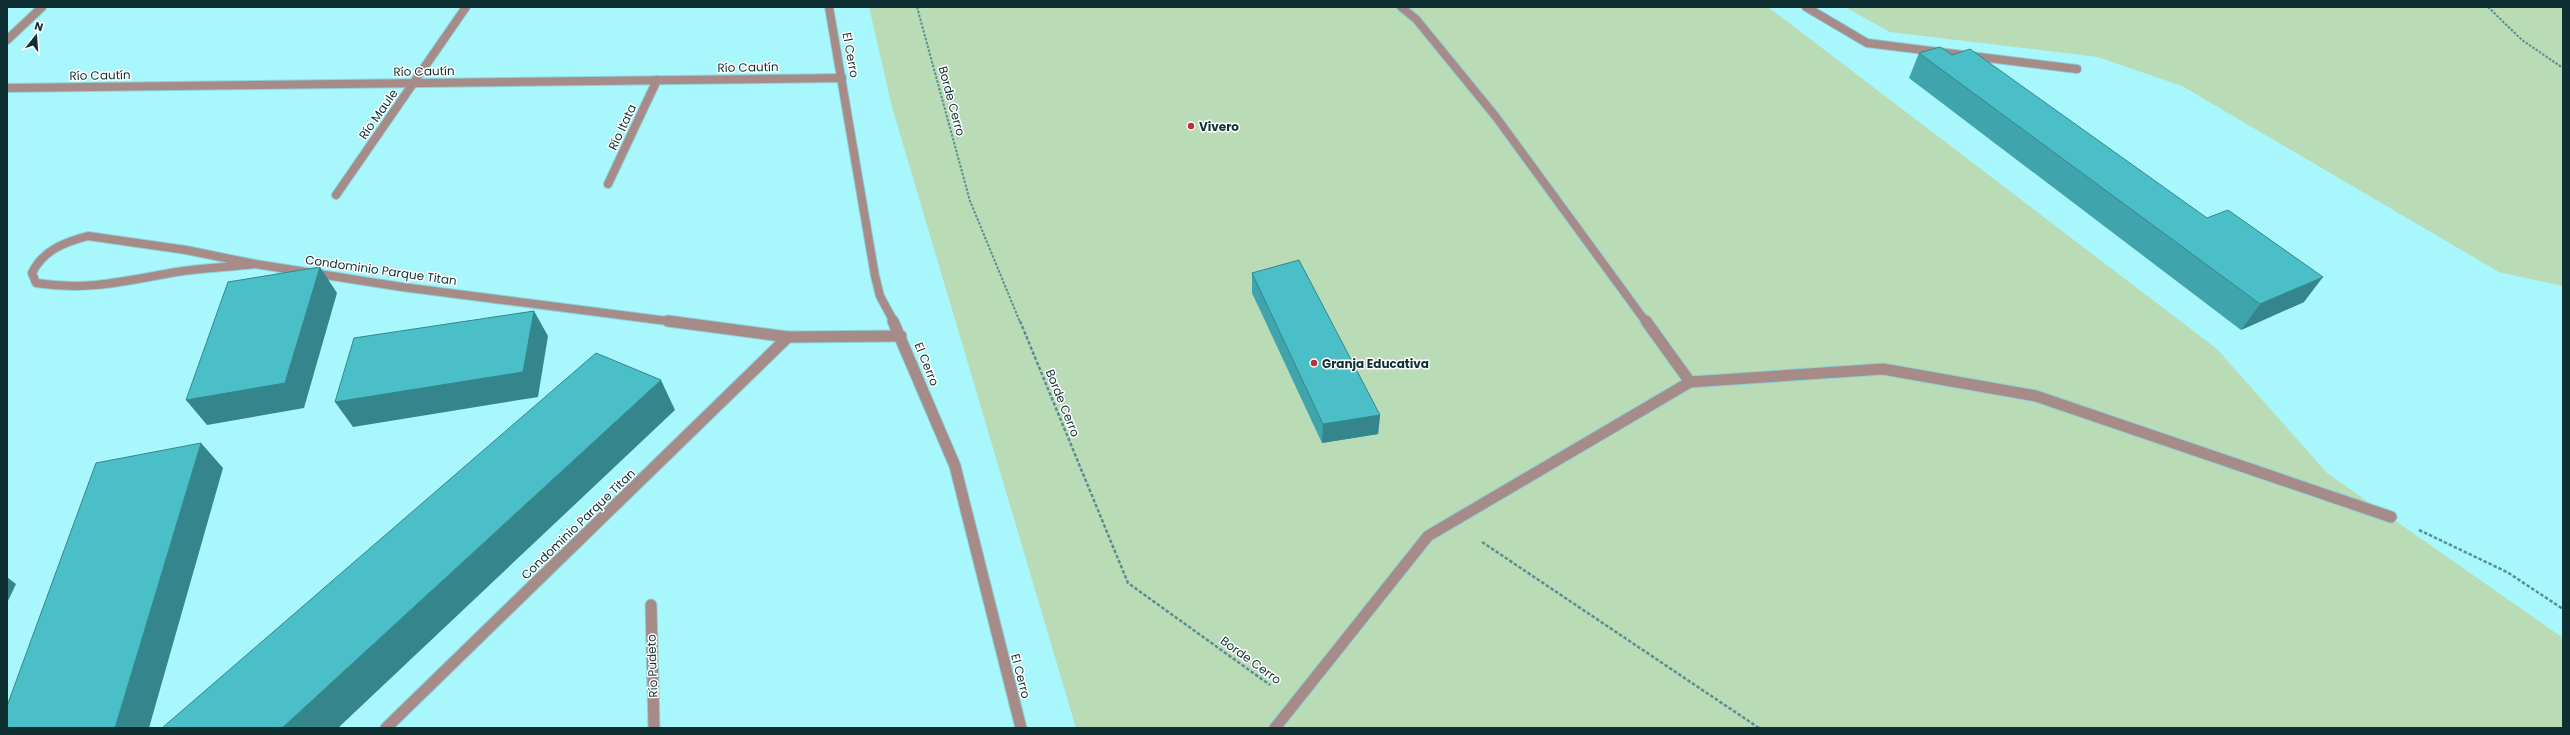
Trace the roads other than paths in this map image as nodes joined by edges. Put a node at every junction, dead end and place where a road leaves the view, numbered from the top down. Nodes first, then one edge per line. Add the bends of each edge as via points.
1 (42, 7) edge
2 (466, 7) edge
3 (830, 7) edge
4 (1401, 7) edge
5 (1806, 7) edge
6 (7, 40) edge
7 (2077, 69) dead end
8 (842, 78) junction
9 (657, 80) junction
10 (414, 83) junction
11 (7, 88) edge
12 (608, 184) dead end
13 (336, 195) dead end
14 (255, 264) junction
15 (901, 336) junction
16 (788, 337) junction
17 (1690, 382) junction
18 (2391, 517) road end
19 (651, 604) dead end
20 (386, 728) edge
21 (654, 728) edge
22 (1021, 728) edge
23 (1275, 728) edge

1 - 6 street
2 - 10 street, Río Maule
3 - 8 street, El Cerro
4 - 17 street via 1416,19 1496,117
5 - 7 street via 1867,43
8 - 9 street, Río Cautín
8 - 15 street, El Cerro via 873,269 880,296
9 - 10 street, Río Cautín
9 - 12 street, Río Itata
10 - 11 street, Río Cautín
10 - 13 street, Río Maule
14 - 14 street, Condominio Parque Titan via 186,250 88,236 70,241 47,253 38,261 32,273 36,283 63,287 111,285 177,272
14 - 16 street, Condominio Parque Titan via 402,287
15 - 16 street, Condominio Parque Titan
15 - 22 street, El Cerro via 955,466
16 - 20 street, Condominio Parque Titan
17 - 18 street via 1883,369 2036,396
17 - 23 street via 1428,536
19 - 21 street, Río Pudeto

